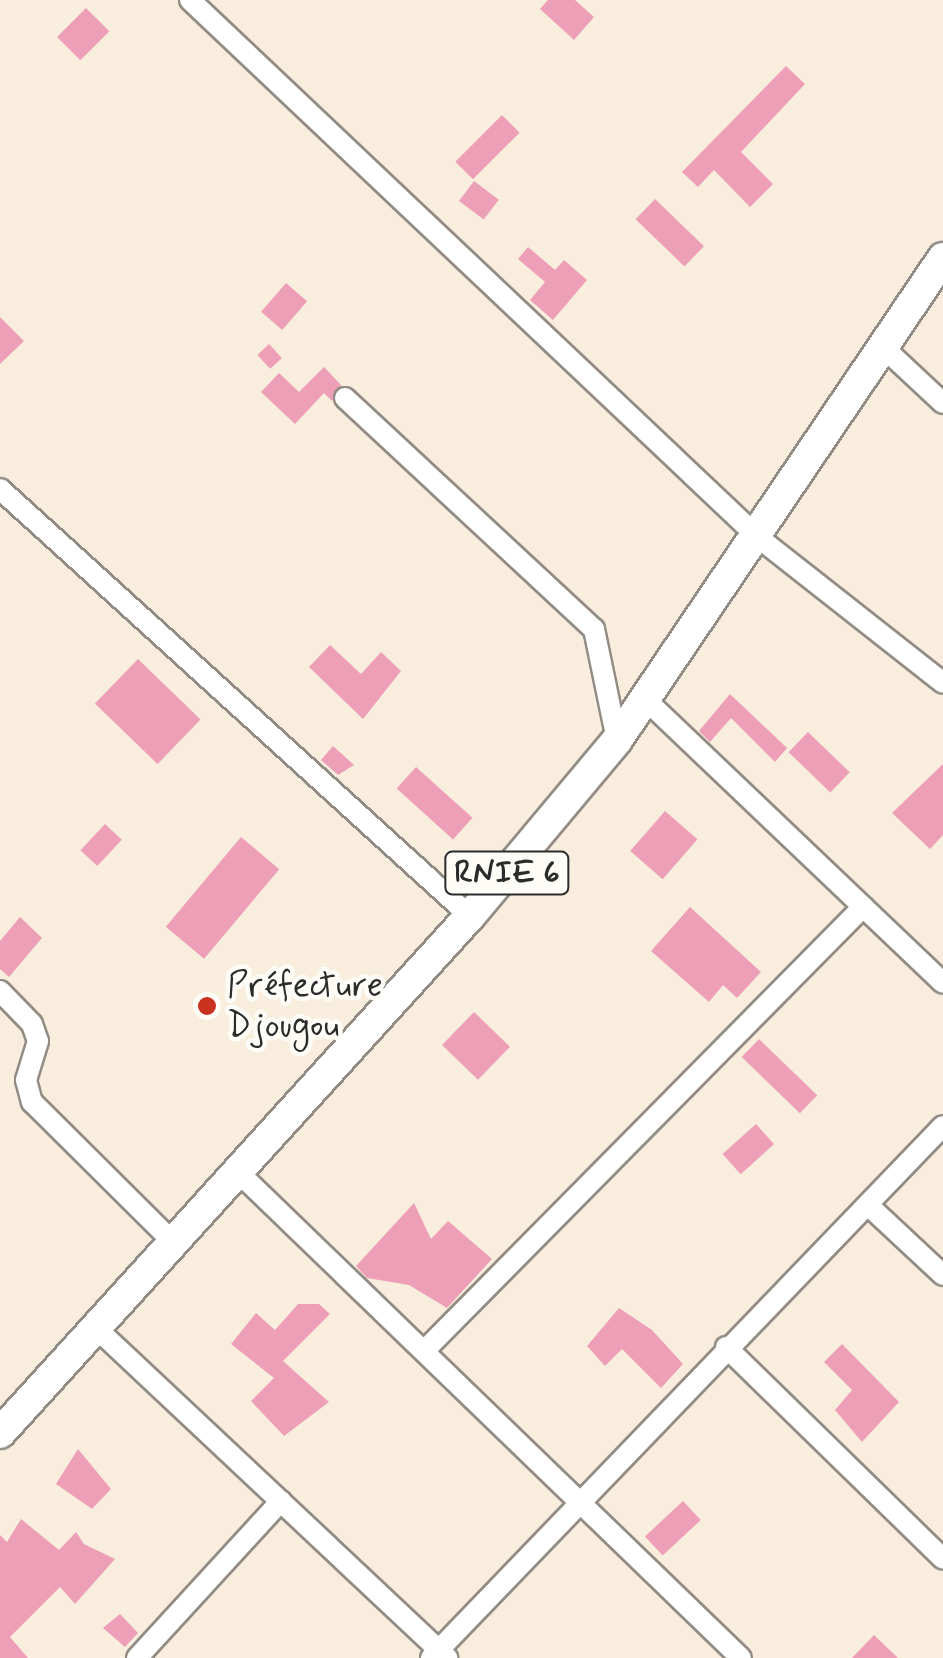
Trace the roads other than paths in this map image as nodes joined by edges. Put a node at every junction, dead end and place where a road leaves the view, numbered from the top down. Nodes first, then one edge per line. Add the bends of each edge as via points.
1 (190, 0) edge
2 (943, 258) edge
3 (885, 349) junction
4 (345, 398) dead end
5 (943, 403) edge
6 (0, 489) edge
7 (759, 538) junction
8 (943, 683) edge
9 (648, 702) junction
10 (617, 740) junction
11 (863, 907) junction
12 (470, 916) junction
13 (943, 982) edge
14 (0, 991) edge
15 (943, 1126) edge
16 (238, 1172) junction
17 (868, 1206) junction
18 (174, 1243) junction
19 (943, 1275) edge
20 (96, 1328) junction
21 (726, 1347) junction
22 (426, 1350) junction
23 (0, 1433) edge
24 (282, 1501) junction
25 (578, 1503) junction
26 (943, 1559) edge
27 (439, 1655) edge
28 (136, 1658) edge
29 (741, 1658) edge

1 - 7 street
2 - 3 main road, RNIE 6
3 - 5 street
3 - 7 main road, RNIE 6
4 - 10 street via 594,629
6 - 12 street
7 - 8 street
7 - 9 main road, RNIE 6
9 - 10 main road, RNIE 6
9 - 11 street
10 - 12 main road, RNIE 6
11 - 13 street
11 - 22 street
12 - 16 main road, RNIE 6
14 - 18 street via 32,1024 38,1041 26,1080 32,1102
15 - 17 street
16 - 18 main road, RNIE 6
16 - 22 street
17 - 19 street
17 - 21 street
18 - 20 main road, RNIE 6
20 - 23 main road, RNIE 6
20 - 24 street
21 - 25 street
21 - 26 street
22 - 25 street
24 - 27 street
24 - 28 street
25 - 27 street
25 - 29 street

